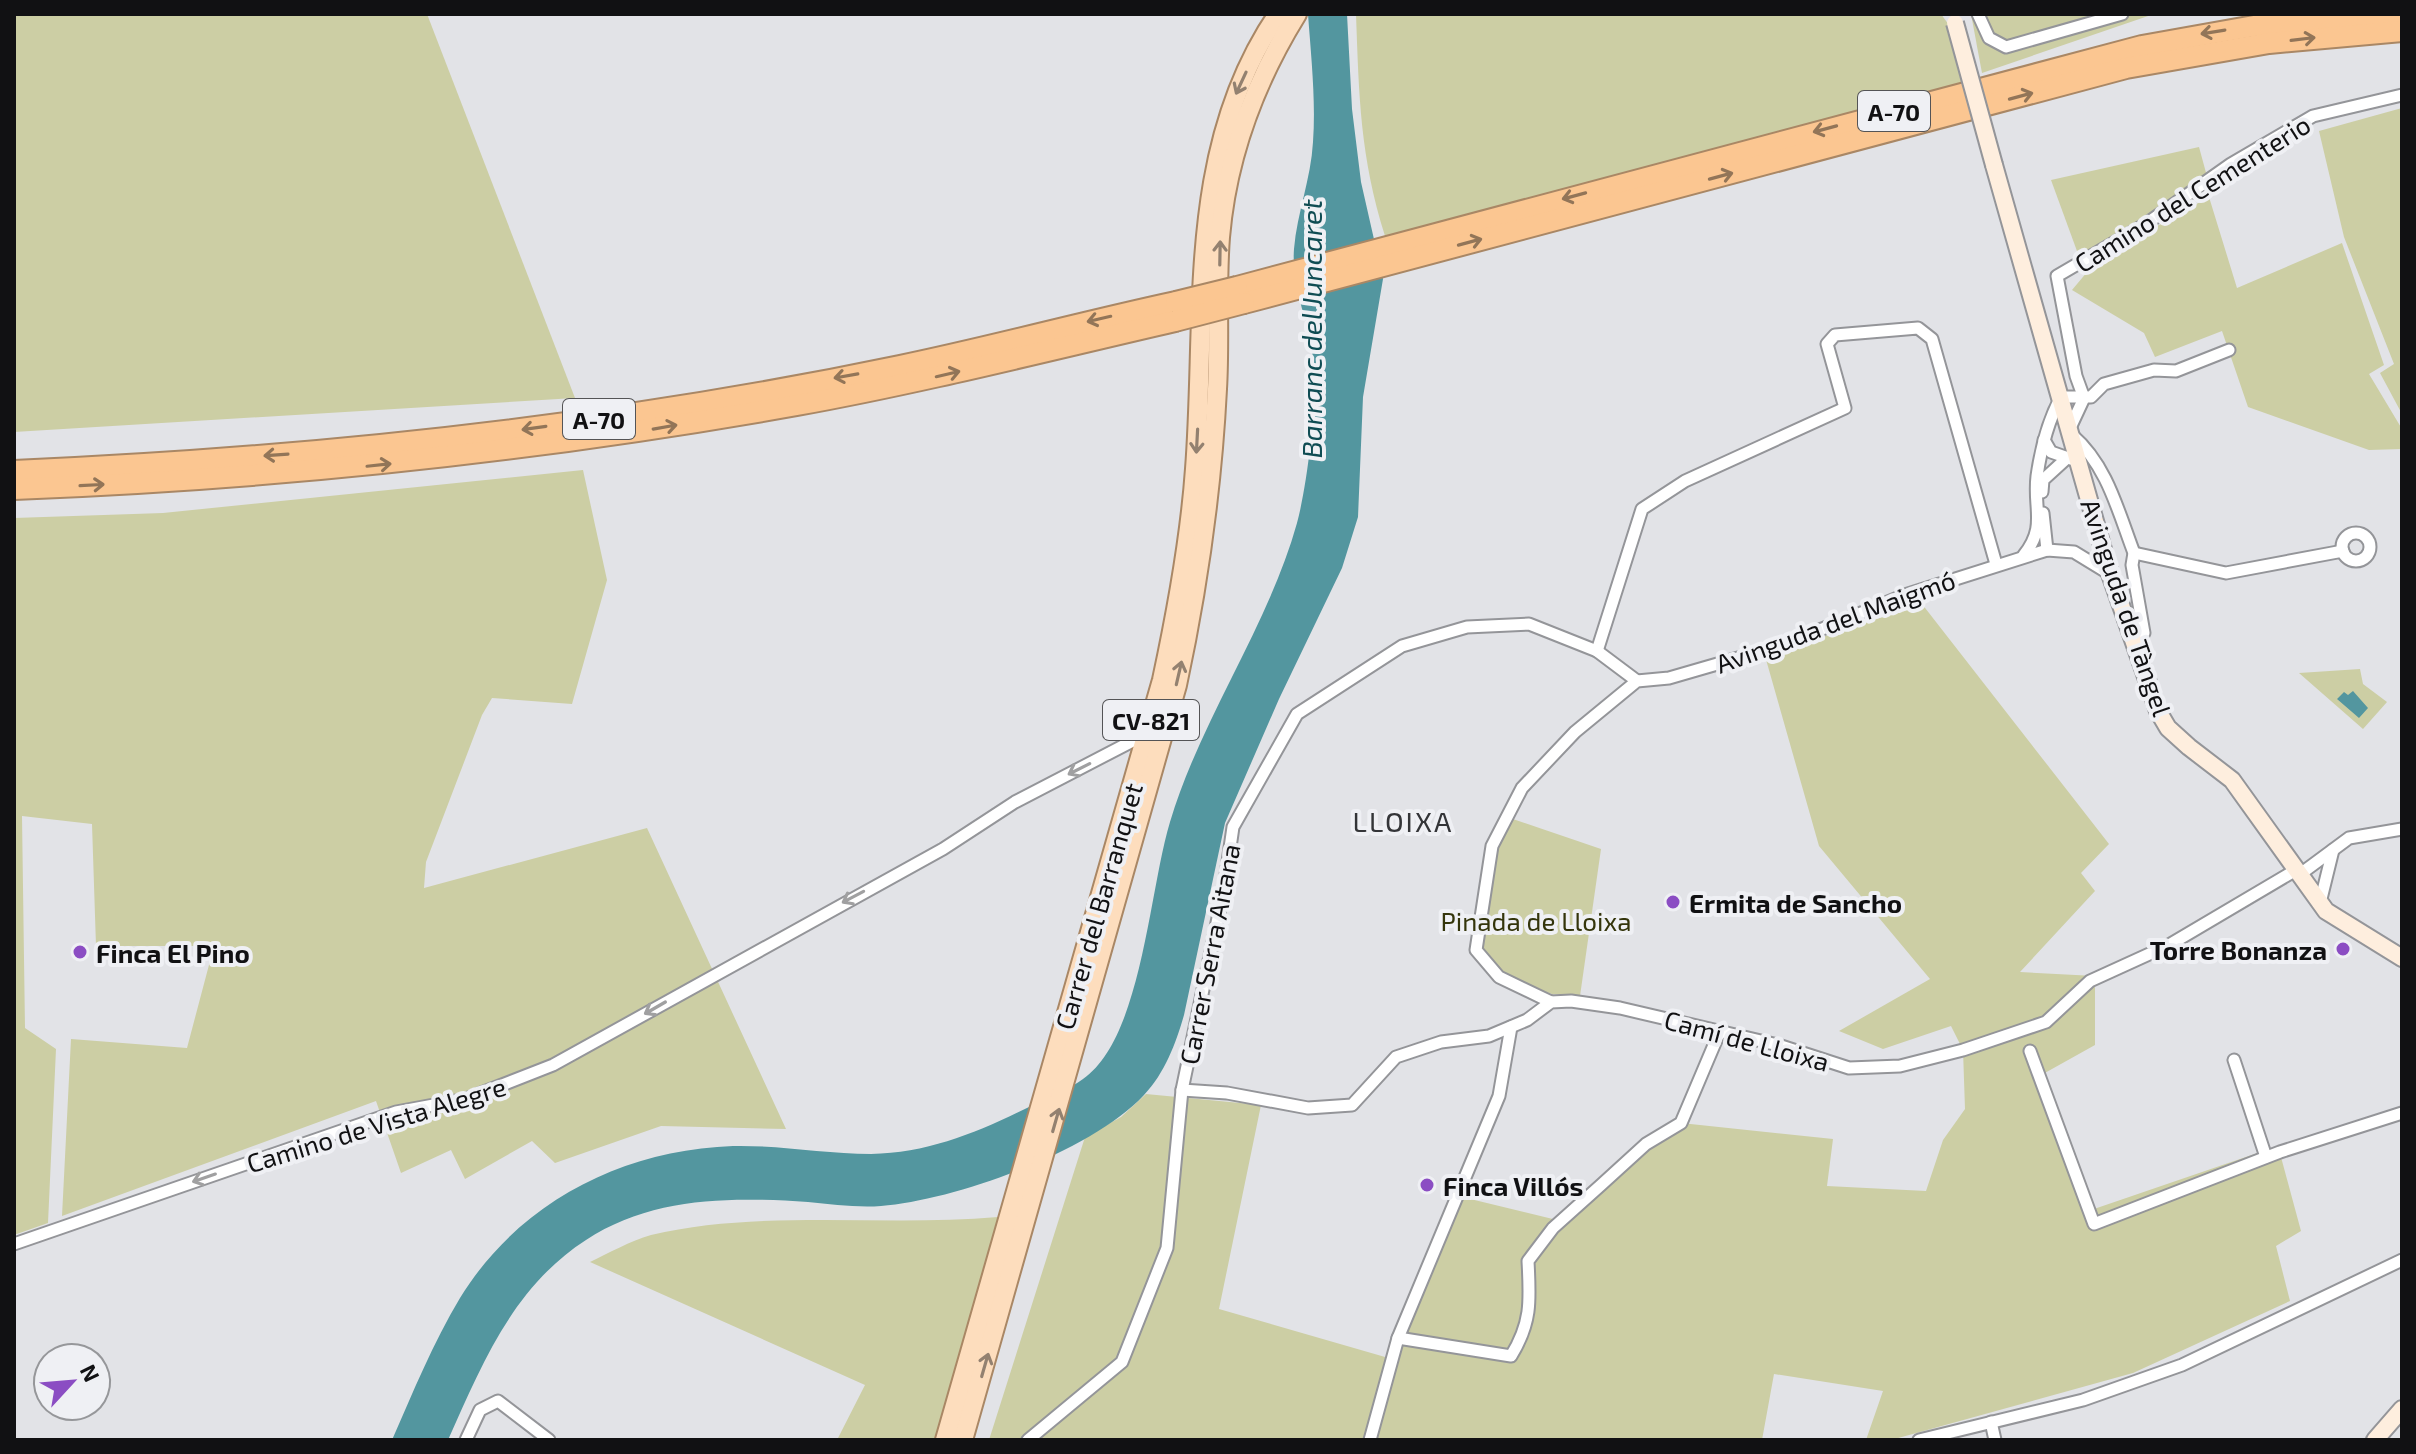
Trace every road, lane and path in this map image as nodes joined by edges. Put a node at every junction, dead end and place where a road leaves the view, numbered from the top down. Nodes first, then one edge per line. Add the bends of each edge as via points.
1 (1278, 14) edge
2 (1297, 14) edge
3 (1978, 14) edge
4 (2122, 14) edge
5 (2402, 14) edge
6 (1952, 17) edge
7 (2402, 31) edge
8 (2402, 95) edge
9 (1394, 254) junction
10 (1240, 295) junction
11 (1176, 312) junction
12 (2229, 350) dead end
13 (2061, 397) junction
14 (2087, 397) junction
15 (2071, 432) junction
16 (2044, 440) junction
17 (2072, 459) junction
18 (14, 471) edge
19 (14, 489) edge
20 (2047, 550) junction
21 (2343, 551) dead end
22 (2134, 553) junction
23 (2024, 555) junction
24 (1996, 564) junction
25 (2110, 574) junction
26 (2135, 646) junction
27 (1597, 651) junction
28 (1637, 681) junction
29 (1148, 733) junction
30 (2402, 829) edge
31 (2333, 850) junction
32 (2297, 872) junction
33 (2320, 903) junction
34 (2402, 958) edge
35 (1551, 1002) junction
36 (1511, 1027) junction
37 (1720, 1031) junction
38 (2030, 1051) dead end
39 (2234, 1060) dead end
40 (1182, 1090) junction
41 (2402, 1113) edge
42 (2266, 1157) junction
43 (14, 1244) edge
44 (2402, 1260) edge
45 (1398, 1338) junction
46 (2402, 1409) edge
47 (1991, 1422) junction
48 (969, 1435) edge
49 (466, 1440) edge
50 (549, 1440) edge
51 (945, 1440) edge
52 (1028, 1440) edge
53 (1370, 1440) edge
54 (1919, 1440) edge
55 (1995, 1440) edge
56 (2375, 1440) edge

1 -> 29 main road, Carrer del Barranquet / CV-821 via 1257,46 1216,154 1204,235 1195,471 1176,612
48 -> 2 main road, Carrer del Barranquet / CV-821 via 1193,613 1211,472 1220,237 1231,167 1249,107
3 - 4 street via 1989,38 2006,47
5 -> 9 highway, A-70 via 2266,24 2142,46
6 - 13 main road, Avinguda de Tàngel, bridge
9 -> 7 highway, A-70 via 2126,68 2269,43
8 - 14 street, Camino del Cementerio via 2313,116 2057,276 2076,376
9 - 10 highway, A-70 via 1293,271
9 - 10 highway, A-70 via 1293,292
10 - 11 highway, A-70, bridge
11 -> 18 highway, A-70 via 587,420 358,449
19 -> 11 highway, A-70 via 336,469 653,429 914,382
12 - 14 street via 2176,371 2154,370 2104,384
13 - 14 street
13 - 15 main road, Avinguda de Tàngel
13 - 16 street
14 - 15 street
15 - 17 main road, Avinguda de Tàngel
15 - 22 street via 2103,473
16 - 17 street via 2051,452
16 - 23 street via 2036,486 2037,538
17 - 20 street via 2043,480
17 - 25 main road, Avinguda de Tàngel
20 - 23 street, Avinguda del Maigmó
20 - 25 street, Avinguda del Maigmó via 2074,552
21 - 22 street via 2226,573
22 - 26 street via 2144,633
23 - 24 street, Avinguda del Maigmó
24 - 27 street via 1932,339 1918,328 1835,335 1827,344 1845,408 1704,472 1642,509
24 - 28 street, Avinguda del Maigmó via 1783,645 1669,678
25 - 26 main road, Avinguda de Tàngel
26 - 32 main road, Avinguda de Tàngel via 2168,728 2232,780
27 - 28 street, Carrer Serra Aitana
27 - 40 street, Carrer Serra Aitana via 1529,624 1467,627 1402,646 1297,714 1233,827
28 - 35 street via 1575,732 1522,788 1492,846 1476,950 1499,977
29 -> 43 street, Camino de Vista Alegre via 1015,802 943,849 553,1065 466,1099 396,1112
29 - 51 main road, Carrer del Barranquet / CV-821
30 - 31 street, Camí de Lloixa via 2349,838
31 - 32 street, Camí de Lloixa
31 - 33 street
32 - 33 main road, Avinguda de Tàngel
32 - 37 street, Camí de Lloixa via 2169,945 2090,981 2046,1022 1963,1050 1900,1066 1849,1068
33 - 34 main road, Avinguda de Tàngel via 2337,920
35 - 36 street
35 - 37 street, Camí de Lloixa via 1620,1008
36 - 40 street via 1396,1057 1352,1105 1308,1108
36 - 45 street via 1499,1096
37 - 45 street via 1681,1123 1646,1144 1553,1228 1528,1261 1525,1332 1511,1356
38 - 42 street via 2094,1224
39 - 42 street
40 - 52 street, Carrer Serra Aitana via 1167,1248 1122,1362
41 - 42 street
44 - 47 street via 2182,1365 2083,1400
45 - 53 street
46 - 56 main road
47 - 54 street
47 - 55 street
49 - 50 street via 480,1410 498,1401

